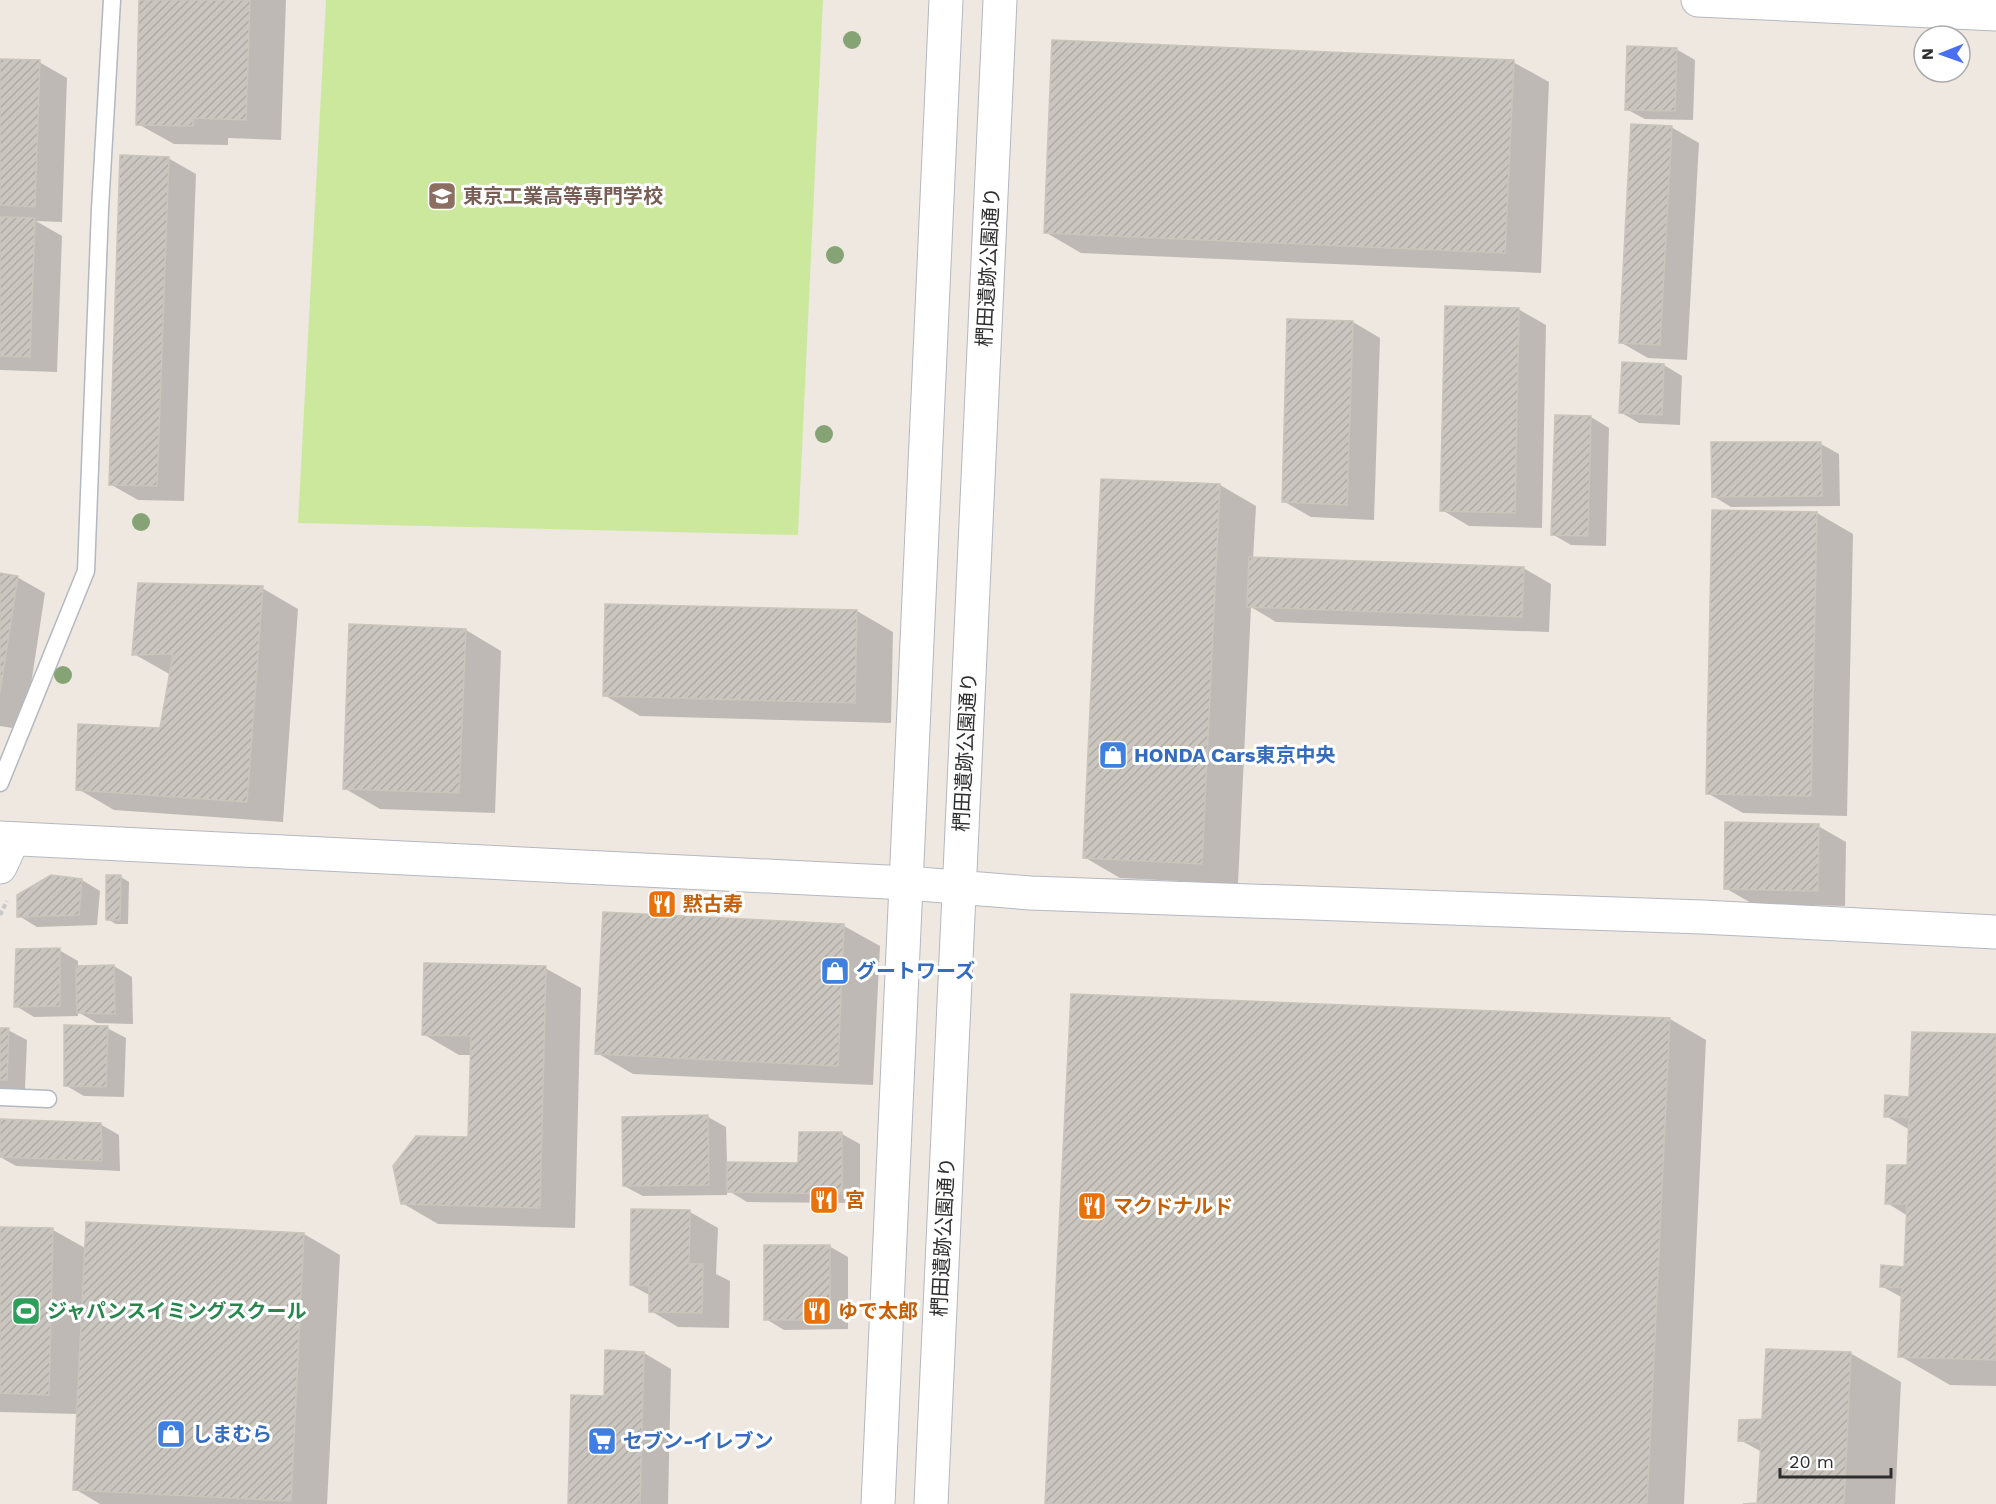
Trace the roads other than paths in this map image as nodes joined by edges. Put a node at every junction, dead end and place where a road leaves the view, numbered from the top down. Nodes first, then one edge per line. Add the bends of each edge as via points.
1 (112, 0) edge
2 (946, 0) edge
3 (1000, 0) edge
4 (1698, 0) edge
5 (1996, 14) edge
6 (0, 783) edge
7 (6, 860) edge
8 (906, 883) junction
9 (959, 887) junction
10 (1996, 932) edge
11 (0, 1097) edge
12 (48, 1100) dead end
13 (879, 1504) edge
14 (931, 1504) edge

1 - 6 lane via 86,571
2 - 8 street
3 - 9 street, 椚田遺跡公園通り
4 - 5 street
7 - 8 street
8 - 9 street
8 - 13 street
9 - 10 street
9 - 14 street, 椚田遺跡公園通り
11 - 12 lane

